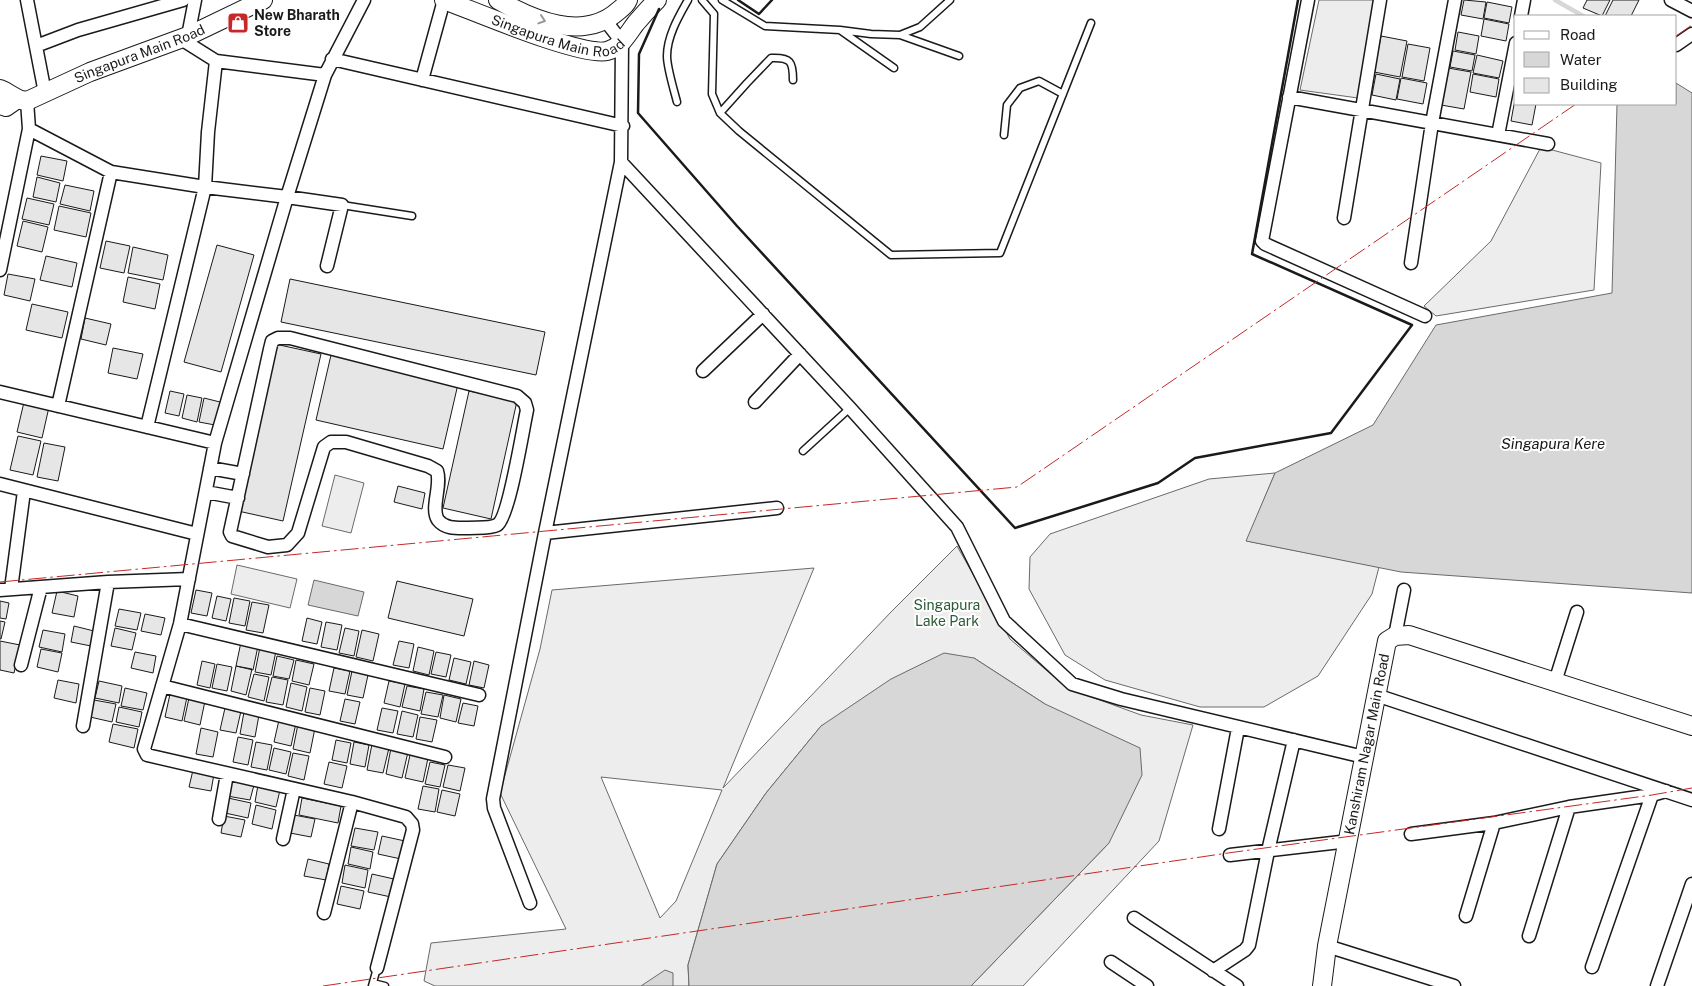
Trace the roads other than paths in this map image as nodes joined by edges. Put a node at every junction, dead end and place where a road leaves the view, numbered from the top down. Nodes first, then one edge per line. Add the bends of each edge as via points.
1 (27, 0) edge
2 (183, 0) edge
3 (195, 0) edge
4 (263, 0) edge
5 (364, 0) edge
6 (444, 0) edge
7 (498, 0) edge
8 (628, 0) edge
9 (657, 0) edge
10 (688, 0) edge
11 (702, 0) edge
12 (722, 0) edge
13 (950, 0) edge
14 (1308, 0) edge
15 (1380, 0) edge
16 (1455, 0) edge
17 (1524, 0) edge
18 (1671, 0) edge
19 (1692, 11) edge
20 (1521, 15) edge
21 (605, 20) junction
22 (1091, 23) dead end
23 (840, 30) junction
24 (1692, 34) edge
25 (900, 35) junction
26 (184, 37) junction
27 (622, 42) junction
28 (1677, 44) edge
29 (36, 46) junction
30 (1514, 53) edge
31 (959, 56) dead end
32 (332, 59) junction
33 (216, 61) junction
34 (894, 68) dead end
35 (325, 75) junction
36 (422, 80) junction
37 (793, 80) dead end
38 (0, 89) edge
39 (45, 93) junction
40 (1063, 94) junction
41 (1289, 97) junction
42 (14, 102) edge
43 (677, 102) dead end
44 (1361, 110) junction
45 (720, 112) junction
46 (1432, 123) junction
47 (623, 126) junction
48 (29, 129) junction
49 (1004, 135) dead end
50 (1498, 135) junction
51 (1548, 144) dead end
52 (622, 162) junction
53 (111, 172) junction
54 (204, 187) junction
55 (288, 197) junction
56 (342, 204) junction
57 (412, 216) dead end
58 (1344, 218) dead end
59 (1411, 263) dead end
60 (327, 266) dead end
61 (0, 270) edge
62 (763, 314) junction
63 (1425, 316) dead end
64 (800, 354) junction
65 (703, 371) dead end
66 (0, 392) edge
67 (755, 402) dead end
68 (58, 406) junction
69 (850, 408) junction
70 (147, 427) junction
71 (215, 443) junction
72 (803, 451) dead end
73 (210, 468) junction
74 (243, 474) junction
75 (0, 484) edge
76 (24, 490) junction
77 (206, 492) junction
78 (238, 498) junction
79 (777, 508) dead end
80 (545, 533) junction
81 (197, 534) junction
82 (189, 579) junction
83 (108, 582) junction
84 (41, 587) junction
85 (6, 590) edge
86 (1404, 590) dead end
87 (1577, 612) dead end
88 (180, 624) junction
89 (1395, 636) junction
90 (21, 666) dead end
91 (1555, 682) junction
92 (162, 686) junction
93 (479, 695) dead end
94 (1376, 695) junction
95 (1691, 723) edge
96 (83, 726) dead end
97 (1238, 728) junction
98 (1294, 740) junction
99 (445, 757) dead end
100 (1364, 757) junction
101 (227, 774) junction
102 (294, 789) junction
103 (1666, 791) junction
104 (1652, 796) junction
105 (1692, 800) edge
106 (352, 802) junction
107 (1569, 807) junction
108 (219, 819) dead end
109 (1494, 823) junction
110 (1219, 828) dead end
111 (1411, 834) dead end
112 (283, 839) dead end
113 (1349, 841) junction
114 (1268, 850) junction
115 (1230, 855) dead end
116 (1692, 884) edge
117 (530, 902) dead end
118 (324, 913) dead end
119 (1466, 916) dead end
120 (1134, 918) dead end
121 (1528, 936) dead end
122 (1327, 946) junction
123 (1111, 962) dead end
124 (1592, 967) dead end
125 (377, 968) joint
126 (1213, 971) junction
127 (372, 984) edge
128 (385, 986) edge
129 (1147, 986) edge
130 (1238, 986) edge
131 (1322, 986) edge
132 (1454, 986) edge
133 (1657, 986) edge

1 - 29 street
2 - 29 street via 78,30
3 - 26 street
4 - 26 street, Singapura Main Road
5 - 32 street
6 - 27 street, Singapura Main Road via 562,44 607,51
6 - 36 street
7 -> 21 street, Singapura Main Road via 547,23 590,26
8 - 21 street, Singapura Main Road
9 - 27 street, Singapura Main Road
10 - 43 lane via 677,19 667,56
11 - 45 lane via 714,14 712,94
12 - 23 lane via 765,26
13 - 25 lane via 920,27
14 - 41 street
15 - 44 street
16 - 46 street
17 - 20 street
18 - 19 street
21 - 27 street
22 - 40 lane
23 - 25 lane
23 - 34 lane
24 - 28 street
25 - 31 lane
26 - 33 street
26 - 39 street, Singapura Main Road via 90,72
27 - 47 street
29 - 39 street
30 - 50 street
32 - 35 street
32 - 36 street
33 - 35 street
33 - 54 street
35 - 55 street
36 - 47 street
37 - 45 lane via 793,67 788,60 771,58
38 - 42 street via 6,91
39 - 42 street, Singapura Main Road
40 - 45 lane via 1000,253 891,255
40 - 49 lane via 1038,81 1020,88 1007,105
41 - 44 street
41 - 63 street via 1262,241
42 - 48 street
44 - 46 street
44 - 58 street
46 - 50 street
46 - 59 street
47 - 52 street
48 - 53 street
48 - 61 street
50 - 51 street
52 - 62 street
52 - 80 street
53 - 54 street
53 - 68 street
54 - 55 street
54 - 70 street
55 - 56 street
55 - 71 street
56 - 57 lane
56 - 60 street
62 - 64 street
62 - 65 street
64 - 67 street
64 - 69 street
66 - 68 street
68 - 70 street
69 - 72 lane
69 - 97 street via 956,527 1004,621 1072,684
70 - 71 street
71 - 73 street
73 - 74 street
73 - 77 street
74 - 78 street
74 - 78 street via 272,341 278,338 290,338 518,396 527,410 505,514 496,526 454,529 444,525 438,520 435,508 440,480 437,471 346,442 331,442 324,447 298,533 286,545 268,547 232,536 230,532
75 - 76 street
76 - 81 street
76 - 85 street
77 - 78 street
77 - 81 street
79 - 80 street
80 - 117 street via 493,804
81 - 82 street
82 - 83 street
82 - 88 street
83 - 84 street
83 - 96 street
84 - 85 street
84 - 90 street
86 - 89 street
87 - 91 street
88 - 92 street
88 - 93 street
89 - 91 street, Kanshiram Nagar Main Road via 1409,635
89 - 94 street, Kanshiram Nagar Main Road via 1387,641
91 - 95 street, Kanshiram Nagar Main Road
92 - 99 street
92 - 101 street via 144,749 147,755
94 - 100 street, Kanshiram Nagar Main Road
94 - 103 street
97 - 98 street
97 - 110 street
98 - 100 street
98 - 114 street
100 - 113 street, Kanshiram Nagar Main Road
101 - 102 street
101 - 108 street
102 - 106 street
102 - 112 street
103 - 104 street
103 - 105 street
104 - 107 street
104 - 124 street
106 - 118 street
106 - 125 street via 406,817 412,824
107 - 109 street
107 - 121 street
109 - 111 street
109 - 119 street
113 - 114 street
113 - 122 street, Kanshiram Nagar Main Road
114 - 115 street
114 - 126 street via 1249,945
116 - 133 street
120 - 126 street
122 - 131 street, Kanshiram Nagar Main Road
122 - 132 street
123 - 129 street
125 - 127 lane
126 - 130 street
127 - 128 lane

